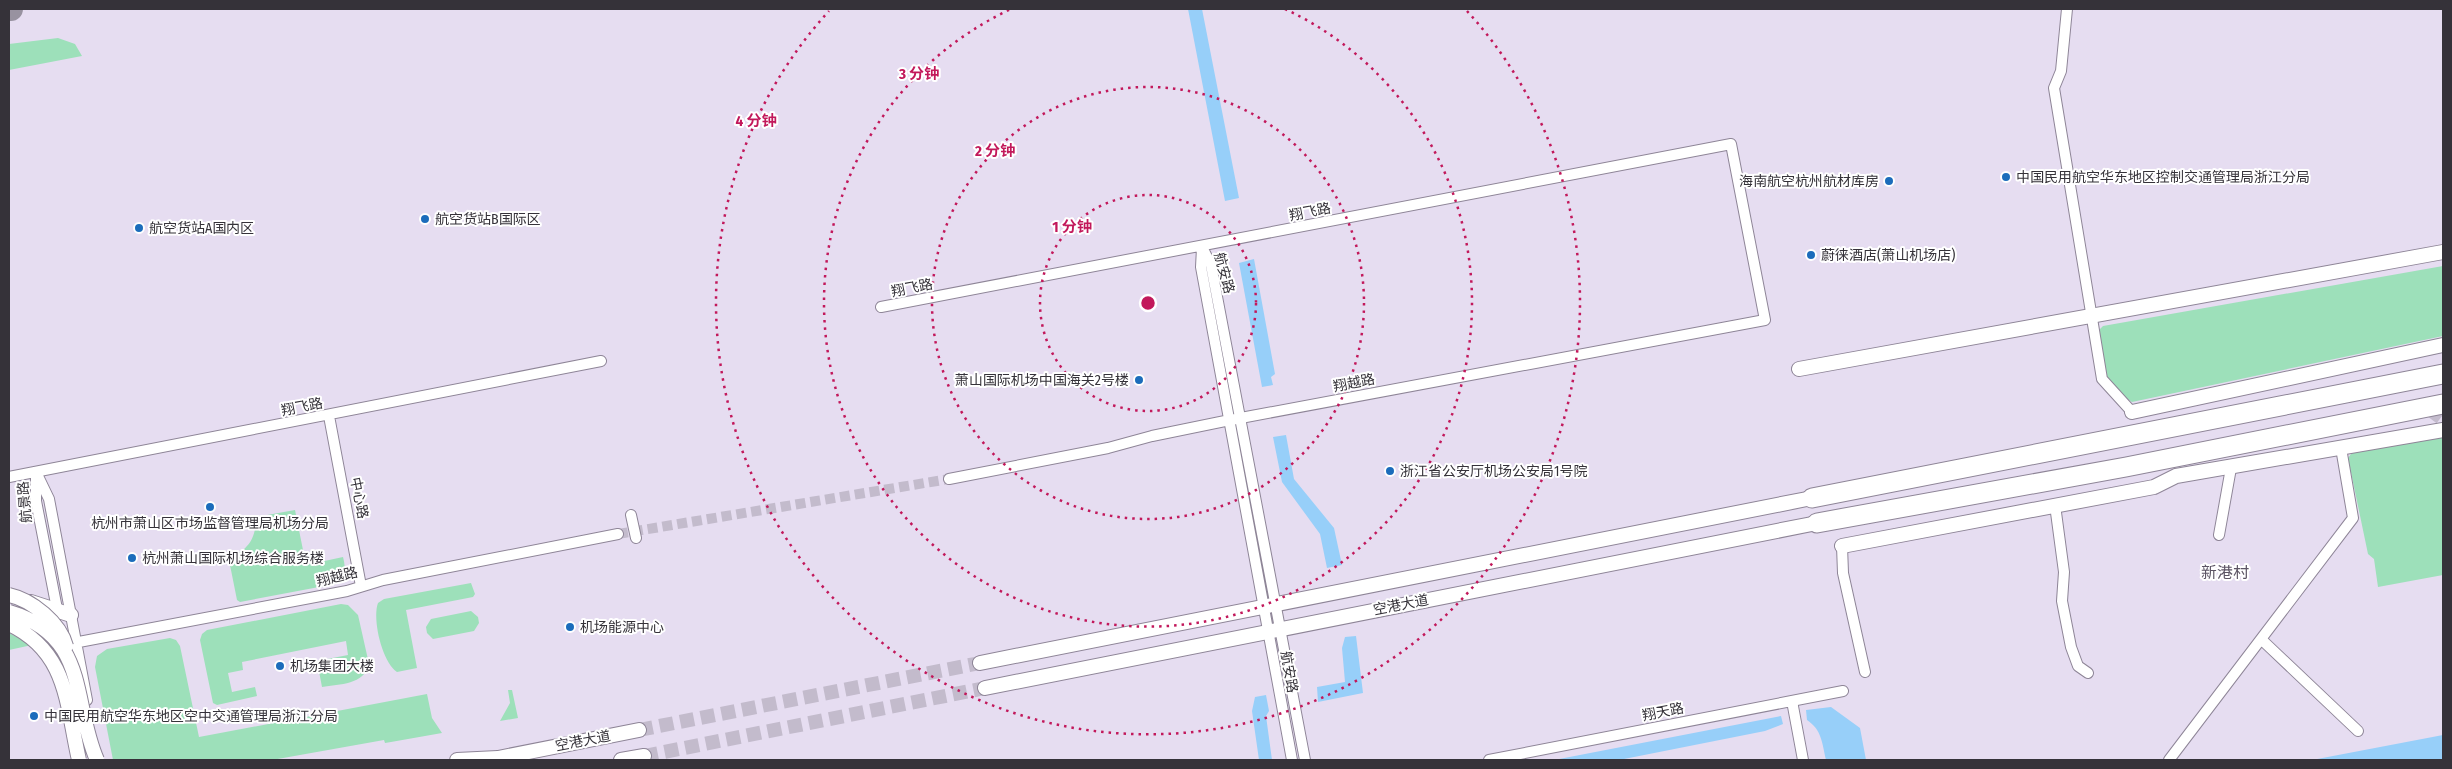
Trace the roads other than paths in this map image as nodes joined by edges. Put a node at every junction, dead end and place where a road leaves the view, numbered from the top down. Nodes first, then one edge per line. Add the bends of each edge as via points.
1 (2067, 9) edge
2 (1202, 247) junction
3 (2443, 252) edge
4 (881, 308) dead end
5 (2091, 316) junction
6 (1766, 320) joint
7 (2443, 345) edge
8 (601, 362) dead end
9 (1799, 368) dead end
10 (2443, 374) edge
11 (2443, 404) tunnel mouth
12 (2132, 412) joint
13 (329, 416) junction
14 (1235, 419) junction
15 (2431, 419) tunnel mouth
16 (2443, 430) tunnel mouth
17 (2420, 434) junction
18 (2340, 448) junction
19 (2231, 468) junction
20 (36, 472) junction
21 (9, 477) edge
22 (949, 480) tunnel mouth
23 (1812, 498) joint
24 (2055, 506) junction
25 (631, 515) dead end
26 (1817, 523) joint
27 (618, 534) tunnel mouth
28 (2219, 535) dead end
29 (636, 538) dead end
30 (1842, 546) joint
31 (361, 586) junction
32 (9, 596) edge
33 (1270, 605) junction
34 (57, 611) junction
35 (9, 612) edge
36 (71, 615) junction
37 (9, 625) edge
38 (1274, 631) junction
39 (2262, 640) junction
40 (70, 643) junction
41 (71, 661) junction
42 (980, 662) tunnel mouth
43 (1865, 672) dead end
44 (2088, 673) dead end
45 (985, 688) tunnel mouth
46 (1843, 691) dead end
47 (1792, 701) junction
48 (639, 730) tunnel mouth
49 (2358, 731) dead end
50 (644, 756) dead end
51 (491, 759) edge
52 (79, 760) edge
53 (85, 760) edge
54 (98, 760) edge
55 (456, 760) edge
56 (621, 760) edge
57 (1292, 760) edge
58 (1305, 760) edge
59 (1489, 760) edge
60 (1803, 760) edge
61 (2169, 760) edge

1 - 5 street via 2061,70 2054,88
2 - 4 street, 翔飞路
2 - 6 street, 翔飞路 via 1730,144
2 - 14 street, 航安路 via 1201,267
3 - 5 main road
5 - 9 main road
5 - 12 street via 2102,379
6 - 14 street, 翔越路
7 - 12 main road
8 - 13 street, 翔飞路
10 - 23 highway
11 - 26 highway via 2126,467
13 - 20 street, 翔飞路
13 - 31 street, 中心路
14 - 22 street, 翔越路
14 - 33 street, 航安路
15 - 17 main road
16 - 17 main road
17 - 18 main road
18 - 19 main road
18 - 39 street via 2353,518
19 - 24 main road via 2176,476 2154,487
19 - 28 street
20 - 21 street, 翔飞路
20 - 34 street, 航景路 via 36,501
20 - 36 street, 航景路 via 49,499
23 - 33 main road, 空港大道
24 - 30 main road
24 - 44 street via 2064,572 2064,611 2071,647 2078,666
25 - 29 street
26 - 38 main road, 空港大道
27 - 31 street, 翔越路
30 - 43 street via 1843,573
31 - 40 street, 翔越路
32 - 34 main road
32 - 41 main road, bridge via 35,607 48,619 65,641
33 - 38 street, 航安路
33 - 42 main road, 空港大道
34 - 36 main road
34 - 40 street, 航景路
35 - 41 main road, bridge via 36,624
36 - 40 street, 航景路
37 - 40 main road
37 - 52 main road, bridge via 41,646 56,667
38 - 45 main road, 空港大道
38 - 57 street, 航安路
38 - 58 street, 航安路
39 - 49 street
39 - 61 street
40 - 53 street, 航景路
40 - 54 street, 航景路
41 - 54 main road, bridge via 87,734
46 - 47 street, 翔天路
47 - 59 street, 翔天路
47 - 60 street
48 - 51 main road, 空港大道
50 - 56 main road, 空港大道
51 - 55 main road, 空港大道

